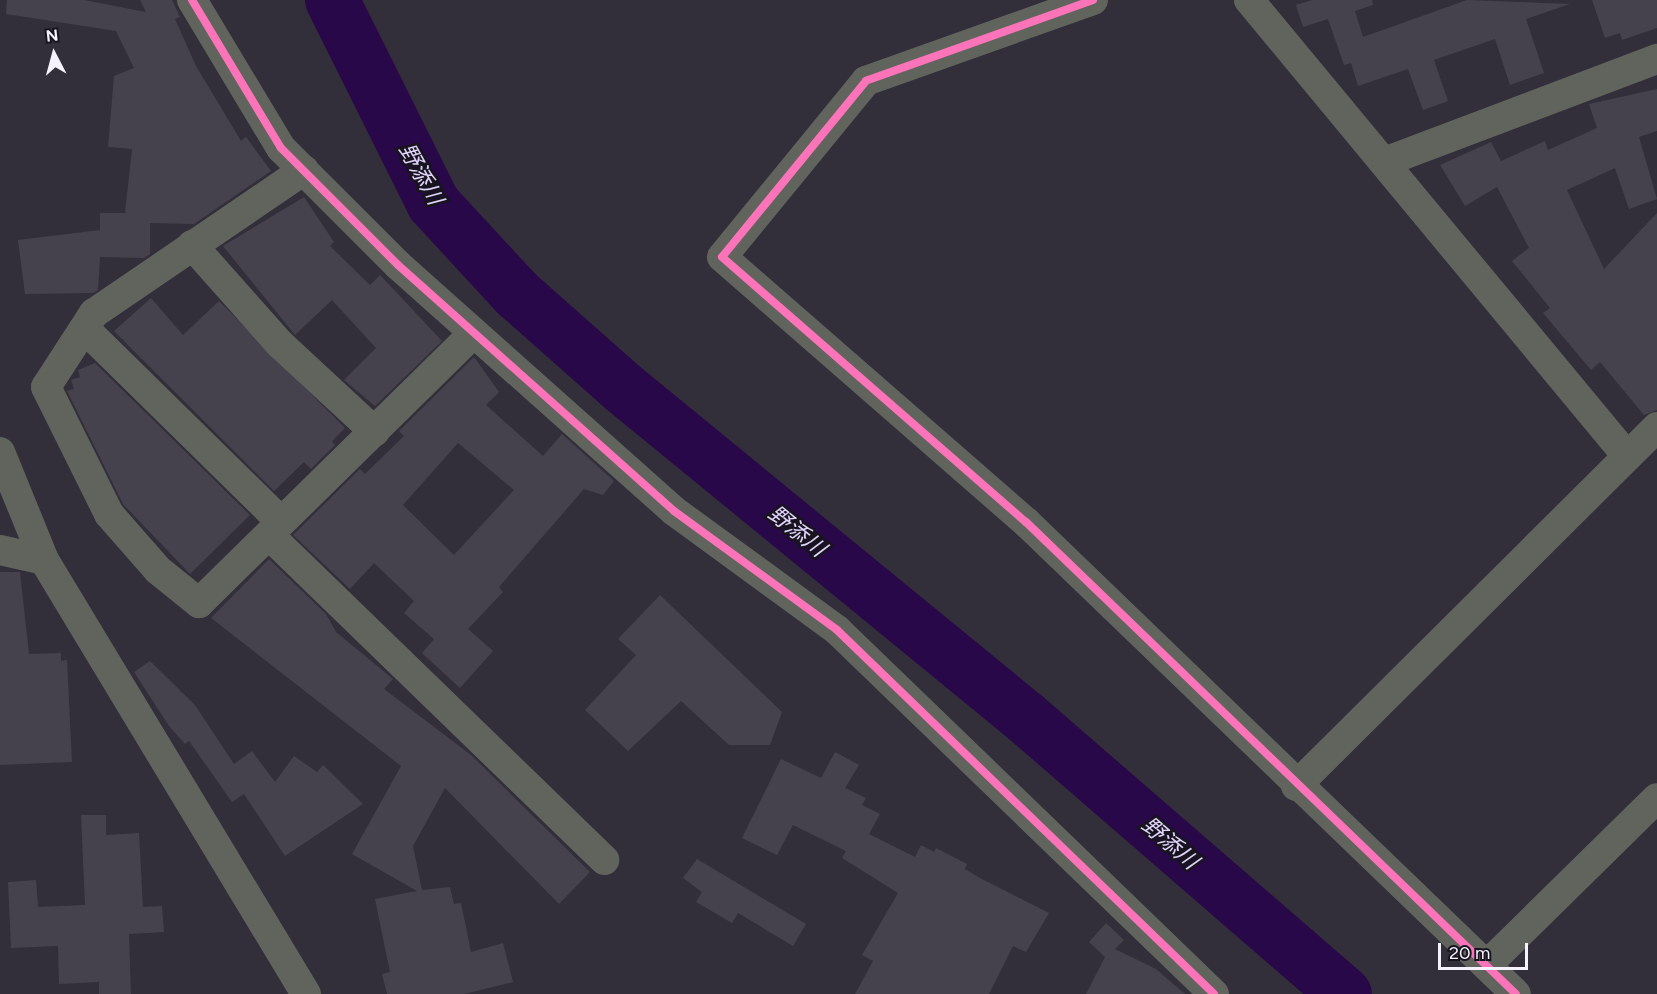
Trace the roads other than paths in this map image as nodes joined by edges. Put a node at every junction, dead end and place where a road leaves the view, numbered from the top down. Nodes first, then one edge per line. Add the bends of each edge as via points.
1 (192, 0) edge
2 (1093, 0) edge
3 (1249, 0) edge
4 (1657, 59) edge
5 (1387, 161) junction
6 (304, 170) junction
7 (192, 245) junction
8 (87, 331) junction
9 (474, 333) junction
10 (1657, 427) edge
11 (375, 432) junction
12 (0, 452) edge
13 (1627, 456) junction
14 (274, 527) junction
15 (0, 550) edge
16 (44, 560) junction
17 (1296, 786) junction
18 (1657, 798) edge
19 (604, 860) dead end
20 (1486, 965) junction
21 (306, 994) edge
22 (1214, 994) edge
23 (1516, 994) edge

1 - 6 street via 281,148
2 - 17 street via 866,81 722,257 1026,522
3 - 5 street
4 - 5 street
5 - 13 street
6 - 7 street
6 - 9 street
7 - 8 street via 94,313
7 - 11 street via 280,344
8 - 14 street
8 - 14 street via 46,387 109,514 158,570 199,603
9 - 11 street
9 - 22 street via 674,511 837,630
10 - 13 street
11 - 14 street
12 - 16 street
13 - 17 street
14 - 19 street
15 - 16 street
16 - 21 street
17 - 20 street
18 - 20 street
20 - 23 street

